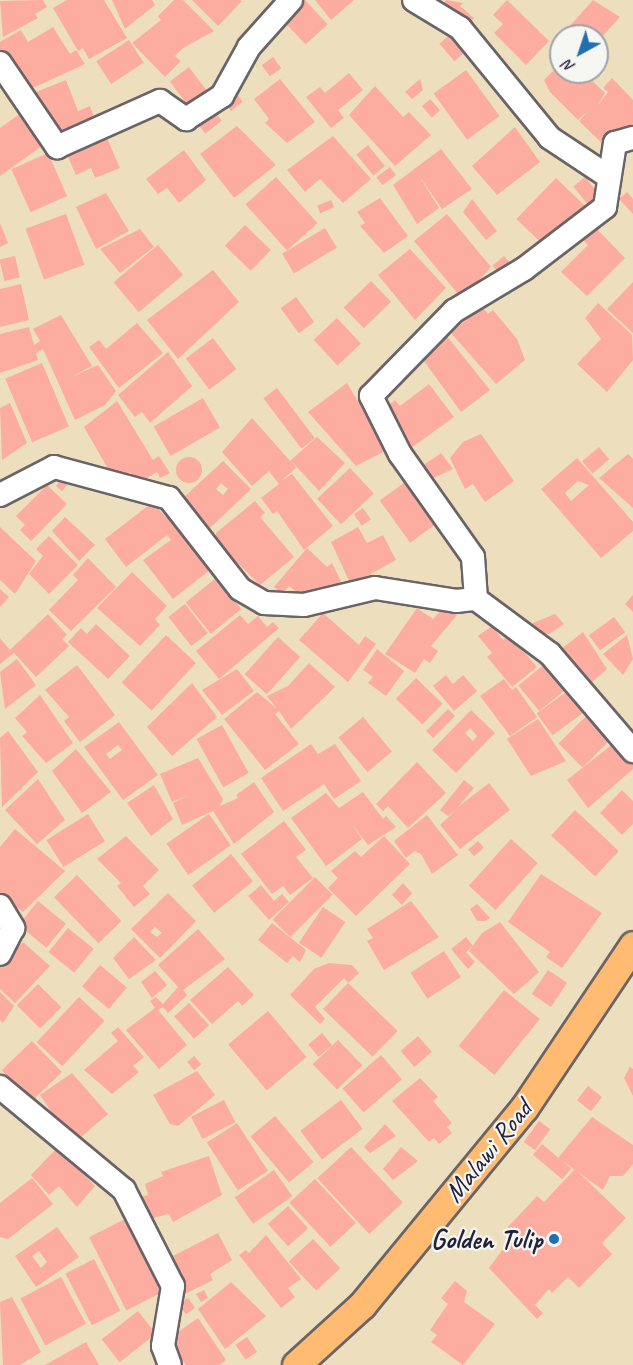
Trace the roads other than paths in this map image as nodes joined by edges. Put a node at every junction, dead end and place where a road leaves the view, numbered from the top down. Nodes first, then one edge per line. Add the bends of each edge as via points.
1 (291, 0) edge
2 (414, 0) edge
3 (0, 63) edge
4 (633, 138) edge
5 (609, 177) junction
6 (0, 495) edge
7 (476, 599) junction
8 (633, 751) edge
9 (0, 906) edge
10 (633, 945) edge
11 (0, 954) edge
12 (0, 1087) edge
13 (170, 1365) edge
14 (296, 1365) edge

1 - 3 street via 249,47 222,96 186,119 160,101 57,147
2 - 5 street via 460,28 550,138
4 - 5 street via 615,143
5 - 7 street via 605,207 524,269 454,311 371,396 400,454 473,557
6 - 7 street via 54,467 169,498 240,590 264,603 304,605 375,588 456,601
7 - 8 street via 550,654
9 - 11 street via 13,928
10 - 14 main road, Malawi Road via 524,1108 362,1305
12 - 13 street via 124,1190 173,1286 163,1346

